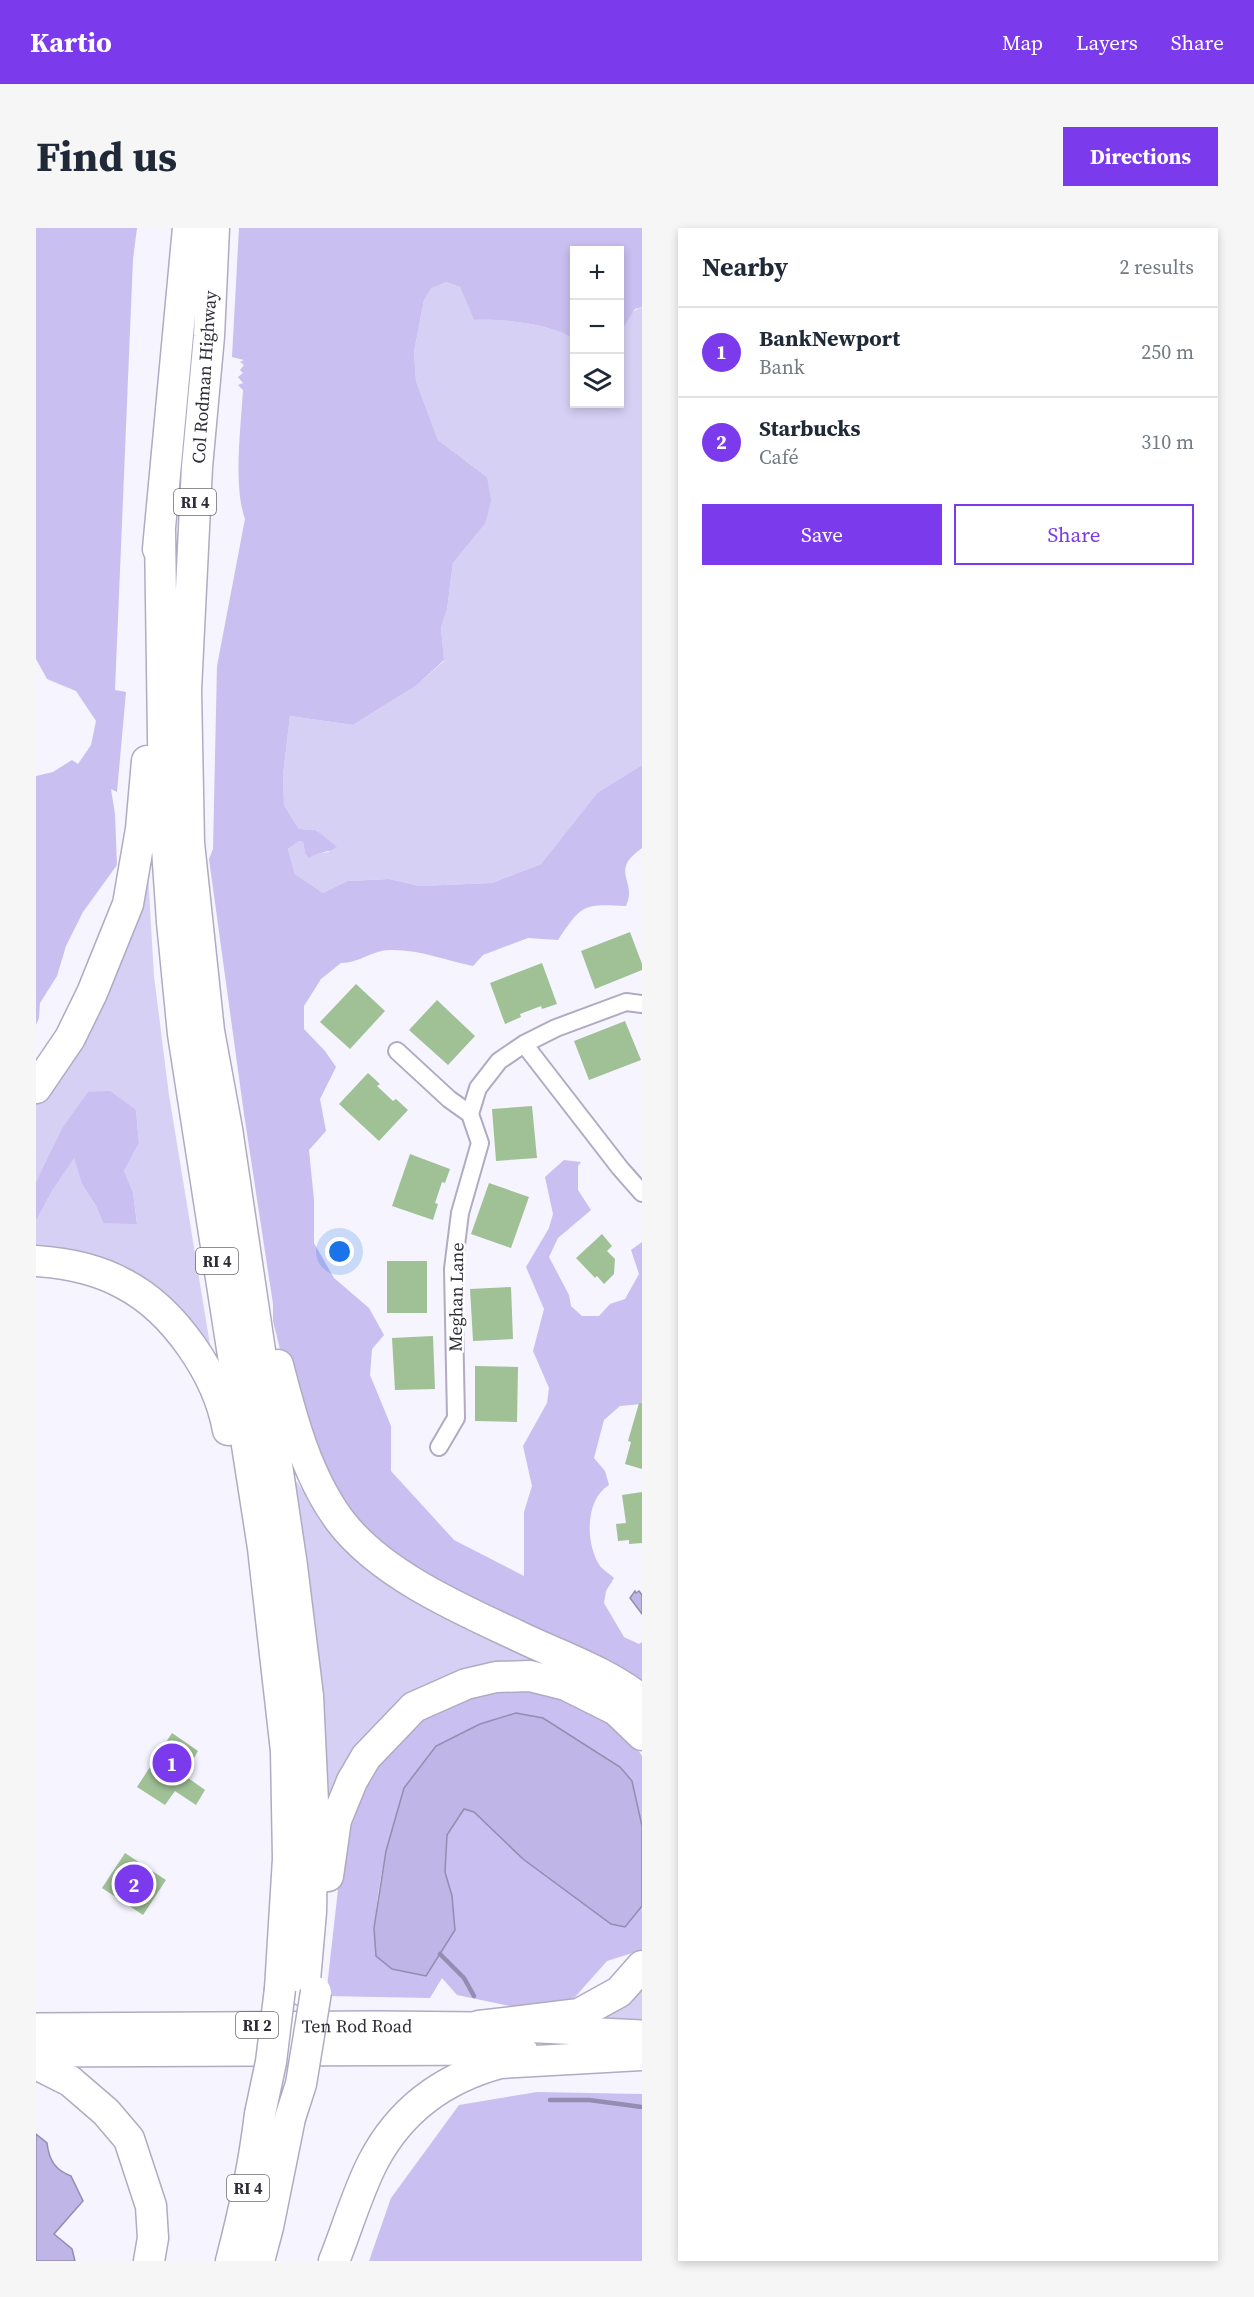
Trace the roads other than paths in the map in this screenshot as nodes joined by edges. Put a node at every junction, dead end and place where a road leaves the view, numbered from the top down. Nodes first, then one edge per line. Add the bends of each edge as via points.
1 (188, 228) edge
2 (214, 228) edge
3 (160, 531) junction
4 (642, 1004) edge
5 (524, 1044) junction
6 (397, 1051) dead end
7 (36, 1088) edge
8 (470, 1114) junction
9 (227, 1129) junction
10 (642, 1193) edge
11 (36, 1261) edge
12 (439, 1447) dead end
13 (642, 1700) edge
14 (642, 1735) edge
15 (642, 1966) edge
16 (292, 1990) junction
17 (479, 2026) junction
18 (36, 2027) edge
19 (642, 2034) edge
20 (642, 2046) edge
21 (562, 2051) junction
22 (36, 2053) edge
23 (642, 2054) edge
24 (36, 2064) edge
25 (149, 2261) edge
26 (231, 2261) edge
27 (259, 2261) edge
28 (334, 2261) edge

1 - 3 highway, Col Rodman Highway / RI 4
2 - 9 highway, Col Rodman Highway / RI 4 via 186,690 191,869 209,1031
3 - 7 highway via 153,592 146,785 128,904 70,1038
3 - 16 highway, RI 4 via 164,804 172,922 183,1034 263,1548 285,1751
4 - 5 street via 617,1005
5 - 8 street via 499,1060 478,1088
5 - 10 street
6 - 8 street
8 - 12 street, Meghan Lane via 480,1143 460,1213 453,1269 456,1418
9 - 13 highway via 261,1265 277,1361 292,1416 311,1469 341,1521 404,1576 478,1617 588,1666
9 - 16 highway, RI 4 via 308,1696 313,1802 311,1912
11 - 16 highway via 104,1274 126,1284 152,1304 198,1356 227,1423 252,1561 268,1693 272,1922
14 - 16 highway via 616,1710 566,1685 530,1676 496,1677 466,1684 414,1707 366,1757 352,1781 336,1820 322,1919
15 - 17 highway via 619,1992 579,2014
16 - 26 highway, RI 4, bridge via 261,2065 255,2155
16 - 27 highway, RI 4, bridge via 301,2084
17 - 18 main road, Ten Rod Road / RI 2
17 - 19 main road, Ten Rod Road / RI 2
20 - 21 highway via 597,2045
21 - 22 main road, Ten Rod Road / RI 2
21 - 23 main road, Ten Rod Road / RI 2
23 - 28 highway via 500,2063 451,2080 425,2098 386,2139 372,2164
24 - 25 highway via 70,2081 106,2112 129,2139 151,2206 153,2238

